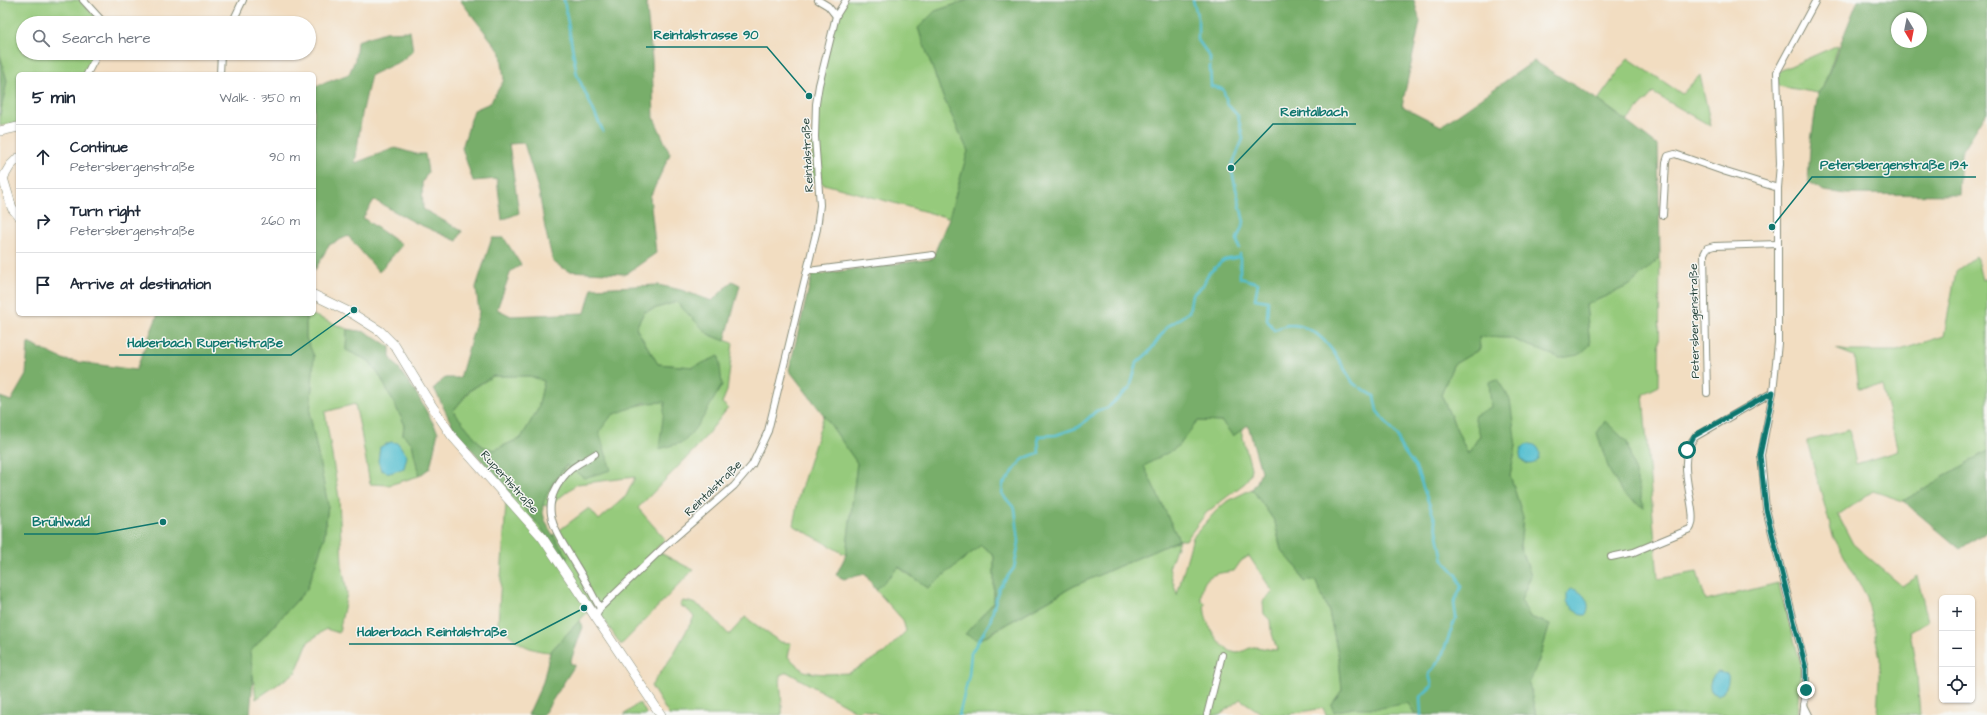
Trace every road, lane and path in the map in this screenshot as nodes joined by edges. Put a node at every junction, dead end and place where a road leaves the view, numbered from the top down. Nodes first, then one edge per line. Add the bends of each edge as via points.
1 (83, 0) edge
2 (243, 0) edge
3 (818, 0) edge
4 (846, 0) edge
5 (1816, 0) edge
6 (98, 16) edge
7 (235, 16) edge
8 (836, 16) junction
9 (94, 60) edge
10 (221, 60) edge
11 (88, 72) edge
12 (220, 72) edge
13 (16, 127) edge
14 (0, 130) edge
15 (16, 160) edge
16 (1778, 188) junction
17 (16, 212) edge
18 (1663, 215) dead end
19 (1778, 244) junction
20 (933, 255) dead end
21 (808, 270) junction
22 (316, 296) edge
23 (1773, 392) junction
24 (1707, 393) dead end
25 (595, 454) dead end
26 (1611, 557) dead end
27 (600, 608) junction
28 (596, 617) junction
29 (1222, 655) dead end
30 (1804, 705) junction
31 (661, 715) edge
32 (1207, 715) edge
33 (1803, 715) edge
34 (1809, 715) edge

1 - 6 street
2 - 7 street
3 - 8 street via 828,6
4 - 8 street, Reintalstraße
5 - 16 street via 1777,72 1780,164
8 - 21 street, Reintalstraße via 816,104 815,137 820,205
9 - 11 street
10 - 12 street
13 - 14 main road
15 - 17 main road via 3,178 10,203
16 - 18 street via 1675,154 1668,156 1666,162
16 - 19 street
19 - 23 street via 1778,343
19 - 24 street, Petersbergenstraße via 1714,246 1707,248 1704,254
20 - 21 street
21 - 27 street, Reintalstraße via 768,431 752,465 734,486 664,547
22 - 28 main road, Rupertistraße via 380,331 395,346 452,436 542,537
23 - 26 street via 1694,436 1686,454 1686,481 1693,522 1690,529 1634,552
23 - 30 street via 1760,455 1766,509 1806,669
25 - 27 street via 568,472 555,489 549,506 558,535
27 - 28 street, Reintalstraße
28 - 31 main road, Rupertistraße
29 - 32 street
30 - 33 street
30 - 34 street

